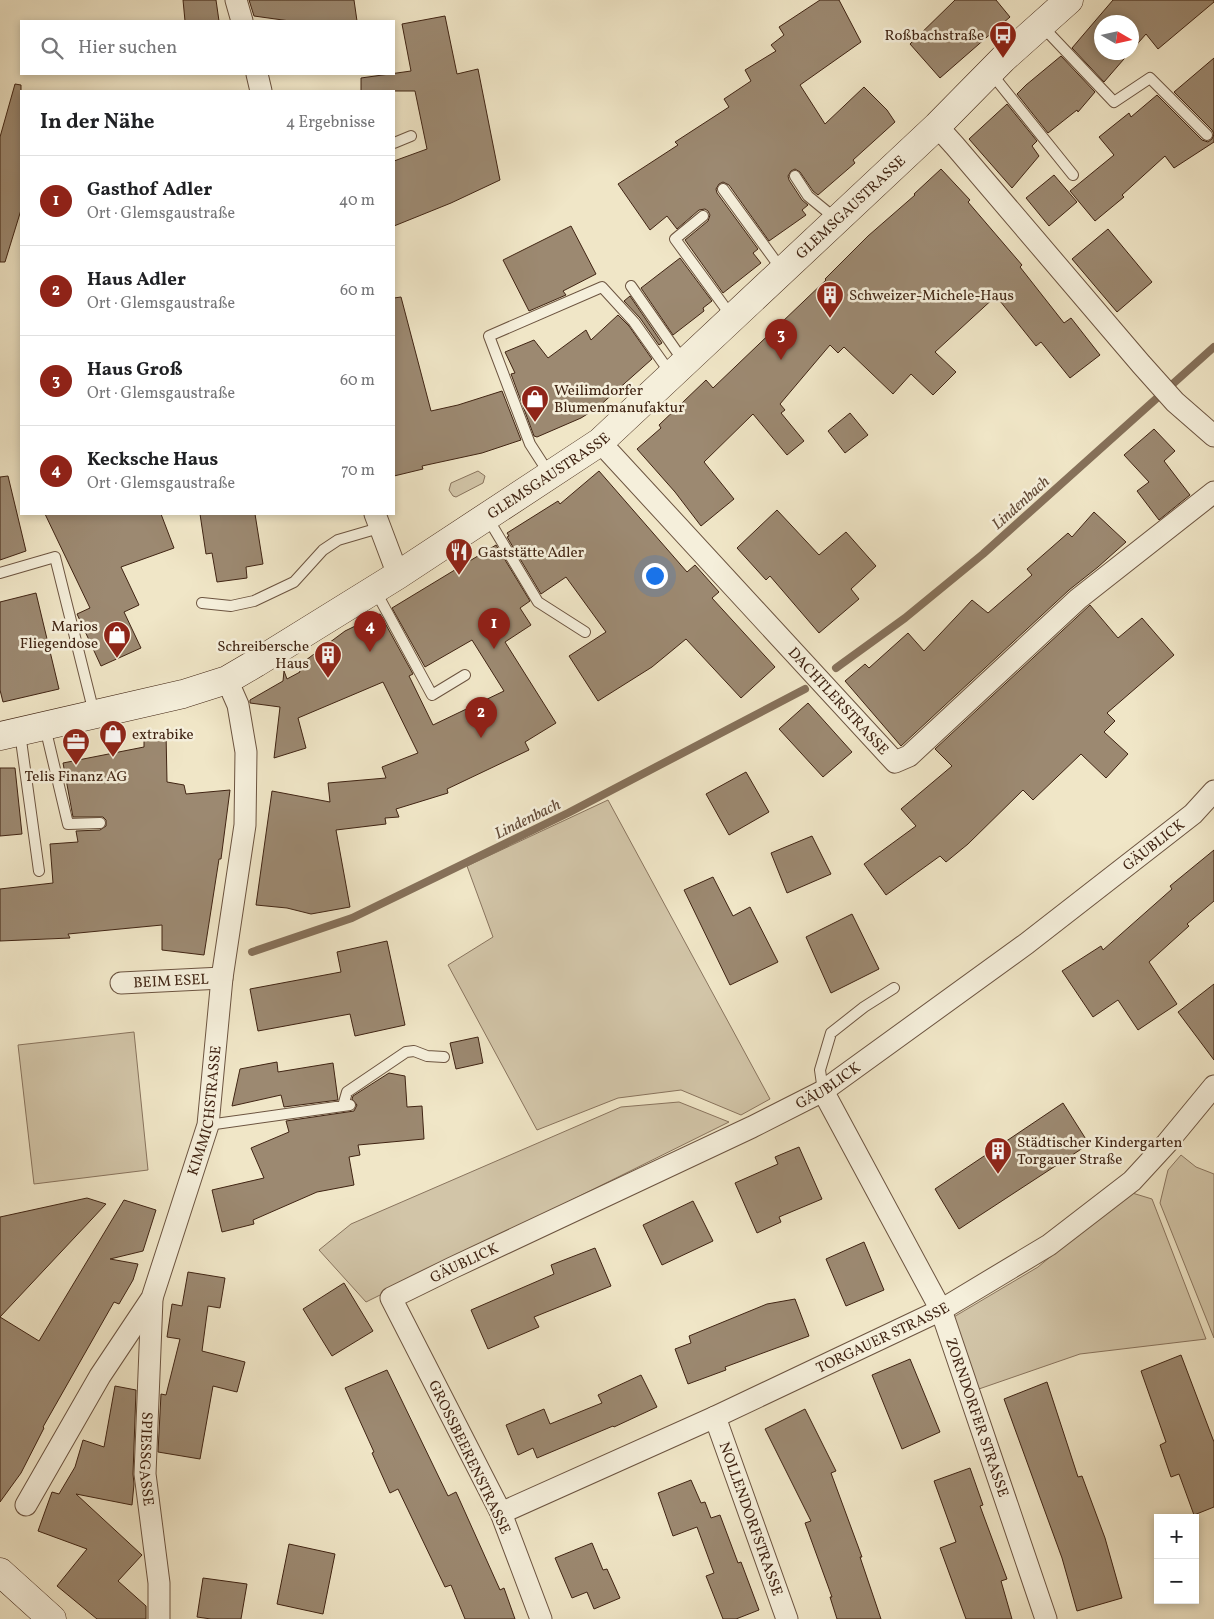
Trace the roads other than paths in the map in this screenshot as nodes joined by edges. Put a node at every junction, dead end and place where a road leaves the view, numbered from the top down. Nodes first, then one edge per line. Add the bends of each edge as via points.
1 (236, 0) edge
2 (1069, 0) edge
3 (242, 20) edge
4 (1042, 25) junction
5 (990, 72) junction
6 (257, 75) edge
7 (261, 90) edge
8 (937, 126) junction
9 (1207, 135) dead end
10 (410, 136) dead end
11 (395, 143) edge
12 (1074, 175) dead end
13 (794, 176) dead end
14 (723, 189) dead end
15 (703, 216) dead end
16 (837, 220) junction
17 (782, 271) junction
18 (631, 286) dead end
19 (733, 318) junction
20 (678, 369) junction
21 (1214, 436) edge
22 (600, 442) junction
23 (550, 476) junction
24 (1214, 492) edge
25 (486, 516) junction
26 (377, 521) edge
27 (0, 572) edge
28 (398, 575) junction
29 (374, 589) junction
30 (202, 603) dead end
31 (585, 632) dead end
32 (465, 675) dead end
33 (227, 680) junction
34 (94, 714) junction
35 (22, 731) edge
36 (1214, 791) edge
37 (100, 823) dead end
38 (39, 871) dead end
39 (222, 978) junction
40 (121, 983) dead end
41 (894, 988) dead end
42 (444, 1057) dead end
43 (1214, 1086) edge
44 (823, 1091) junction
45 (208, 1125) junction
46 (152, 1298) junction
47 (391, 1298) joint
48 (941, 1310) junction
49 (715, 1417) junction
50 (26, 1505) dead end
51 (501, 1513) junction
52 (4, 1583) edge
53 (52, 1619) edge
54 (159, 1619) edge
55 (542, 1619) edge
56 (787, 1619) edge
57 (1046, 1619) edge

1 - 3 street
2 - 4 main road, GLEMSGAUSTRASSE
4 - 5 main road, GLEMSGAUSTRASSE
4 - 9 lane via 1114,102 1150,78
5 - 8 main road, GLEMSGAUSTRASSE
5 - 12 lane
6 - 7 street
8 - 16 main road, GLEMSGAUSTRASSE
8 - 21 street via 1140,364 1175,402
10 - 11 lane
13 - 16 lane via 808,196
14 - 17 lane
15 - 19 lane via 675,239
16 - 17 main road, GLEMSGAUSTRASSE
17 - 19 main road, GLEMSGAUSTRASSE
18 - 20 lane
19 - 20 main road, GLEMSGAUSTRASSE
20 - 22 main road, GLEMSGAUSTRASSE
20 - 23 lane via 602,287 489,336 530,444
22 - 23 main road, GLEMSGAUSTRASSE
22 - 24 street, DACHTLERSTRASSE via 895,762 909,756 1078,599
23 - 25 main road, GLEMSGAUSTRASSE
25 - 28 main road, GLEMSGAUSTRASSE
25 - 31 lane via 538,602
26 - 28 street
26 - 30 lane via 323,550 294,582 254,601 231,606
27 - 34 lane via 55,557
28 - 29 main road, GLEMSGAUSTRASSE
29 - 32 lane via 432,695
29 - 33 main road, GLEMSGAUSTRASSE
33 - 34 main road, GLEMSGAUSTRASSE
33 - 39 street, KIMMICHSTRASSE via 238,704 246,752 245,825
34 - 35 main road, GLEMSGAUSTRASSE
35 - 37 lane via 68,824
35 - 38 lane
36 - 44 street, GÄUBLICK via 1193,814 1026,944
39 - 40 street, BEIM ESEL
39 - 45 street, KIMMICHSTRASSE
41 - 44 lane via 832,1033 820,1070
42 - 45 lane via 406,1052 347,1092 346,1105
43 - 48 street, TORGAUER STRASSE via 1132,1181 1049,1245
44 - 47 street, GÄUBLICK via 752,1128
44 - 48 street, ZORNDORFER STRASSE
45 - 46 street, KIMMICHSTRASSE
46 - 50 street, KIMMICHSTRASSE via 100,1376
46 - 54 street, SPIESSGASSE via 145,1474 159,1583
47 - 51 street, GROSSBEERENSTRASSE
48 - 49 street, TORGAUER STRASSE
48 - 57 street, ZORNDORFER STRASSE
49 - 51 street, TORGAUER STRASSE
49 - 56 street, NOLLENDORFSTRASSE
51 - 55 street, GROSSBEERENSTRASSE
52 - 53 main road

